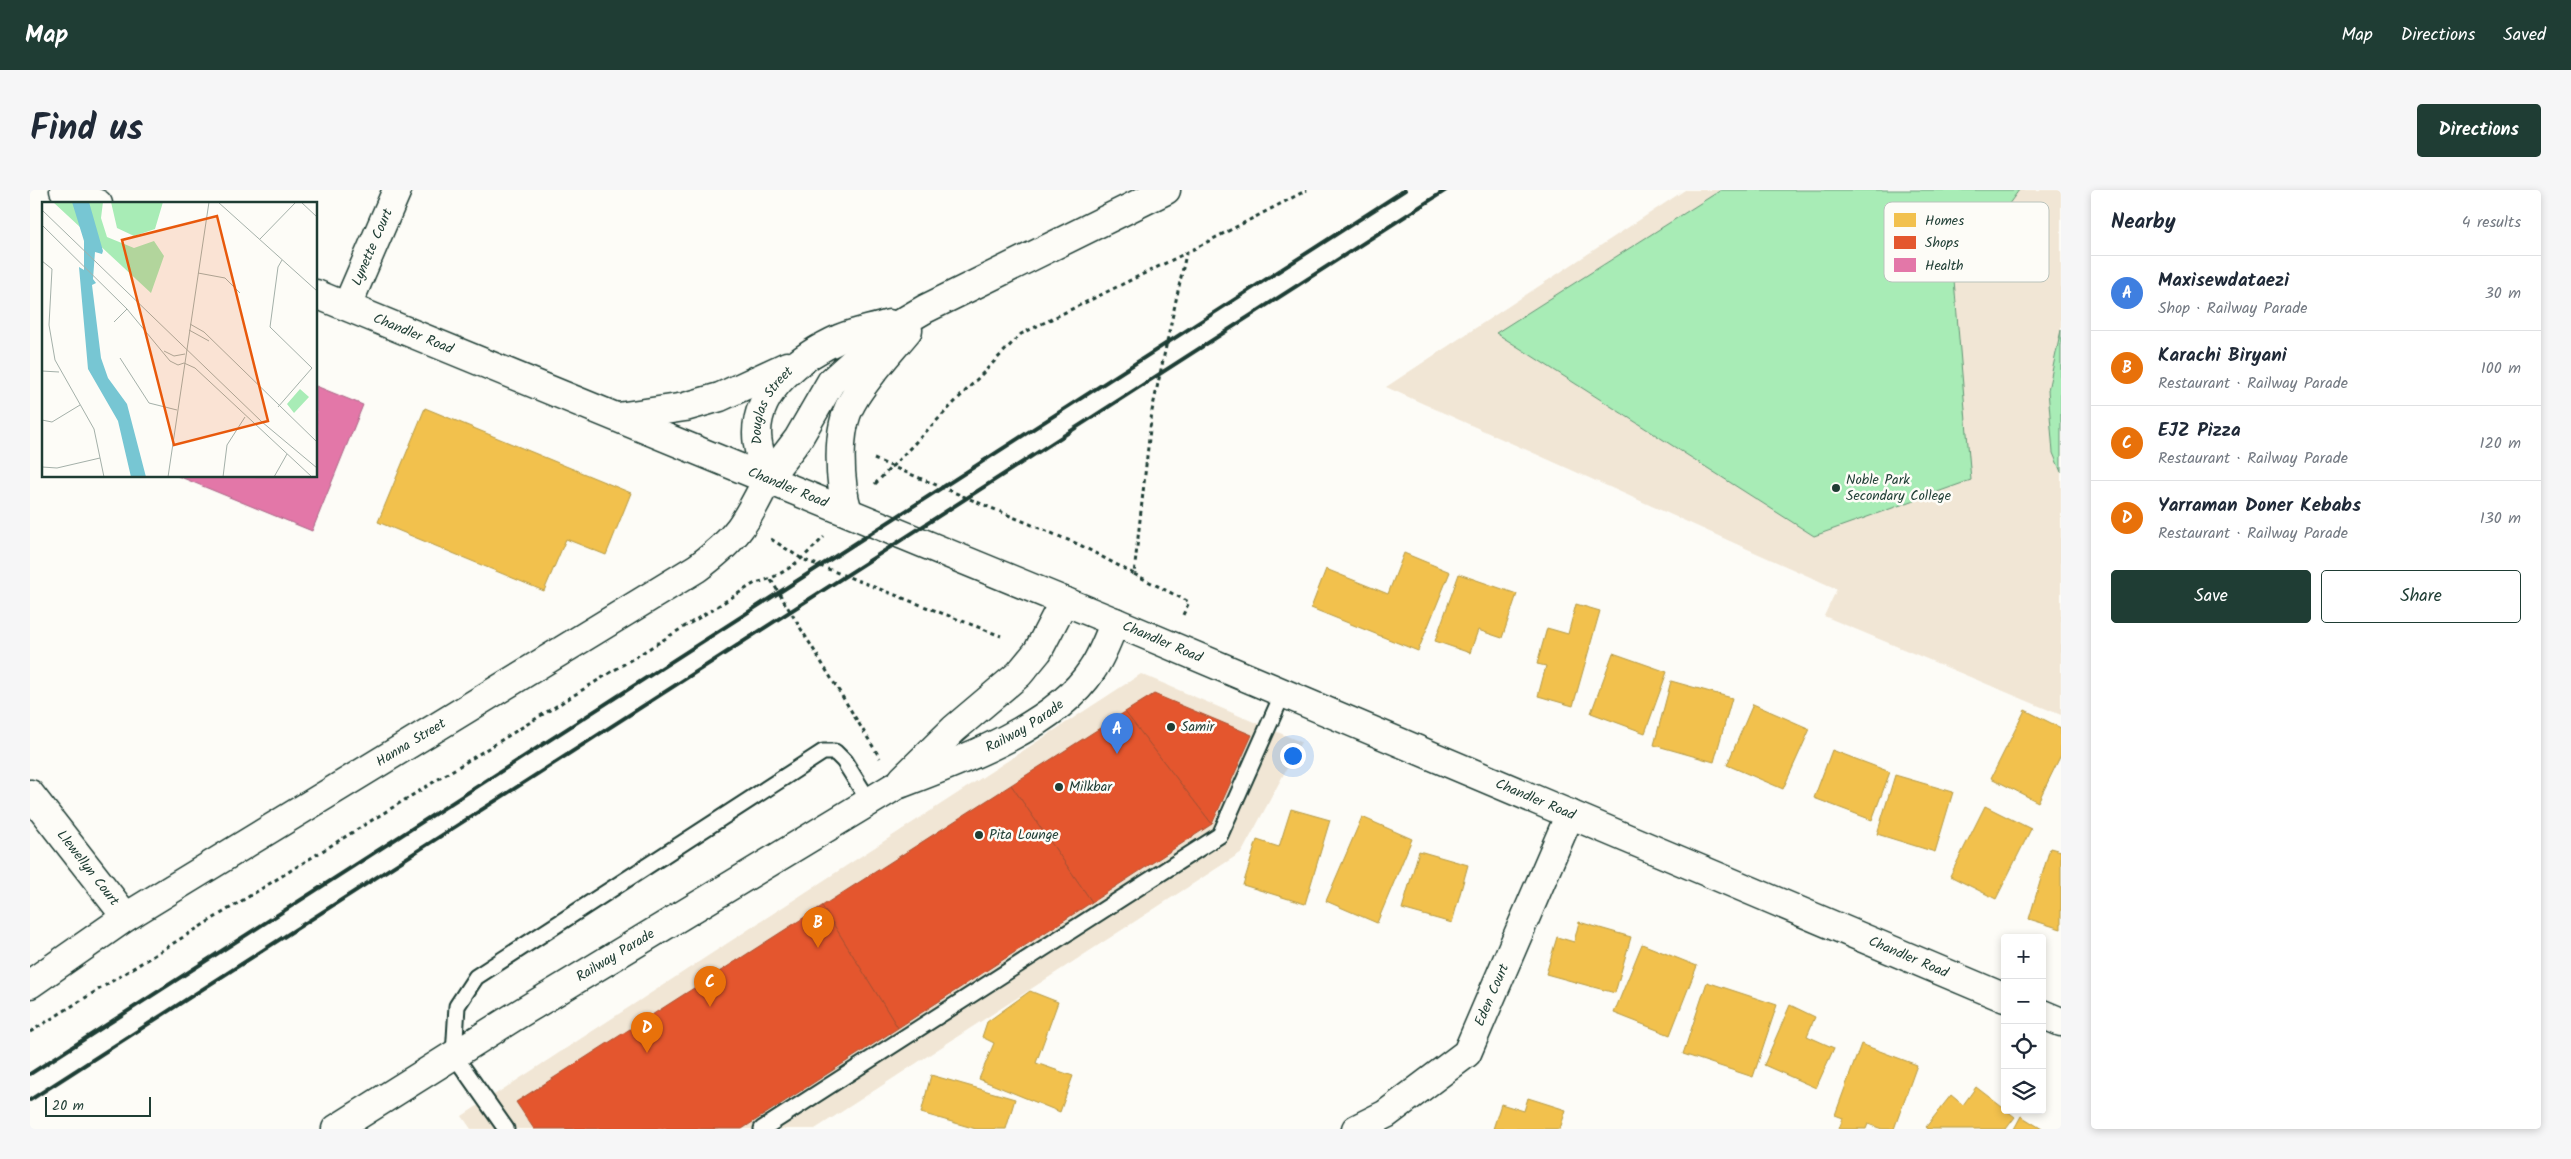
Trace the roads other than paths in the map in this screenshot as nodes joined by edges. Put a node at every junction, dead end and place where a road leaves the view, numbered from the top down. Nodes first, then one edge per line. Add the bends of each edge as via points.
1 (64, 190) edge
2 (398, 190) edge
3 (1166, 190) edge
4 (93, 202) edge
5 (318, 295) edge
6 (347, 306) junction
7 (914, 315) junction
8 (815, 352) junction
9 (618, 417) junction
10 (768, 478) junction
11 (848, 512) junction
12 (1064, 601) junction
13 (1115, 622) junction
14 (1282, 693) junction
15 (897, 785) junction
16 (30, 794) edge
17 (870, 802) junction
18 (1570, 814) junction
19 (126, 917) junction
20 (30, 984) edge
21 (2001, 996) edge
22 (2046, 1016) edge
23 (2061, 1022) edge
24 (454, 1055) junction
25 (336, 1129) edge
26 (506, 1129) edge
27 (762, 1129) edge
28 (1356, 1129) edge

1 - 4 main road
2 - 6 main road, Lynette Court
3 - 7 main road, Douglas Street
5 - 6 main road, Chandler Road
6 - 9 main road, Chandler Road
7 - 8 main road, Douglas Street via 841,338
7 - 10 main road, Douglas Street via 870,345 831,382 798,439
7 - 11 main road via 851,404 841,450
8 - 9 main road via 720,397 685,407
8 - 10 main road, Douglas Street via 781,379 763,407 757,434
9 - 10 main road, Chandler Road
10 - 11 main road, Chandler Road
10 - 19 main road, Hanna Street via 732,540 697,568
11 - 12 main road, Chandler Road
12 - 13 main road, Chandler Road
12 - 15 main road, Railway Parade via 1038,651 1018,674 954,729
13 - 14 main road, Chandler Road
13 - 15 main road, Railway Parade via 1092,670 1056,707 978,753
14 - 18 main road, Chandler Road
14 - 27 lane via 1220,835
15 - 17 main road, Railway Parade
16 - 19 main road, Llewellyn Court
17 - 24 main road, Railway Parade
17 - 24 lane via 844,761 835,752 823,752 476,977 457,1006
18 - 21 main road, Chandler Road
18 - 28 main road, Eden Court via 1467,1054 1386,1114
19 - 20 main road, Hanna Street
22 - 23 main road
24 - 25 main road, Railway Parade
24 - 26 lane

